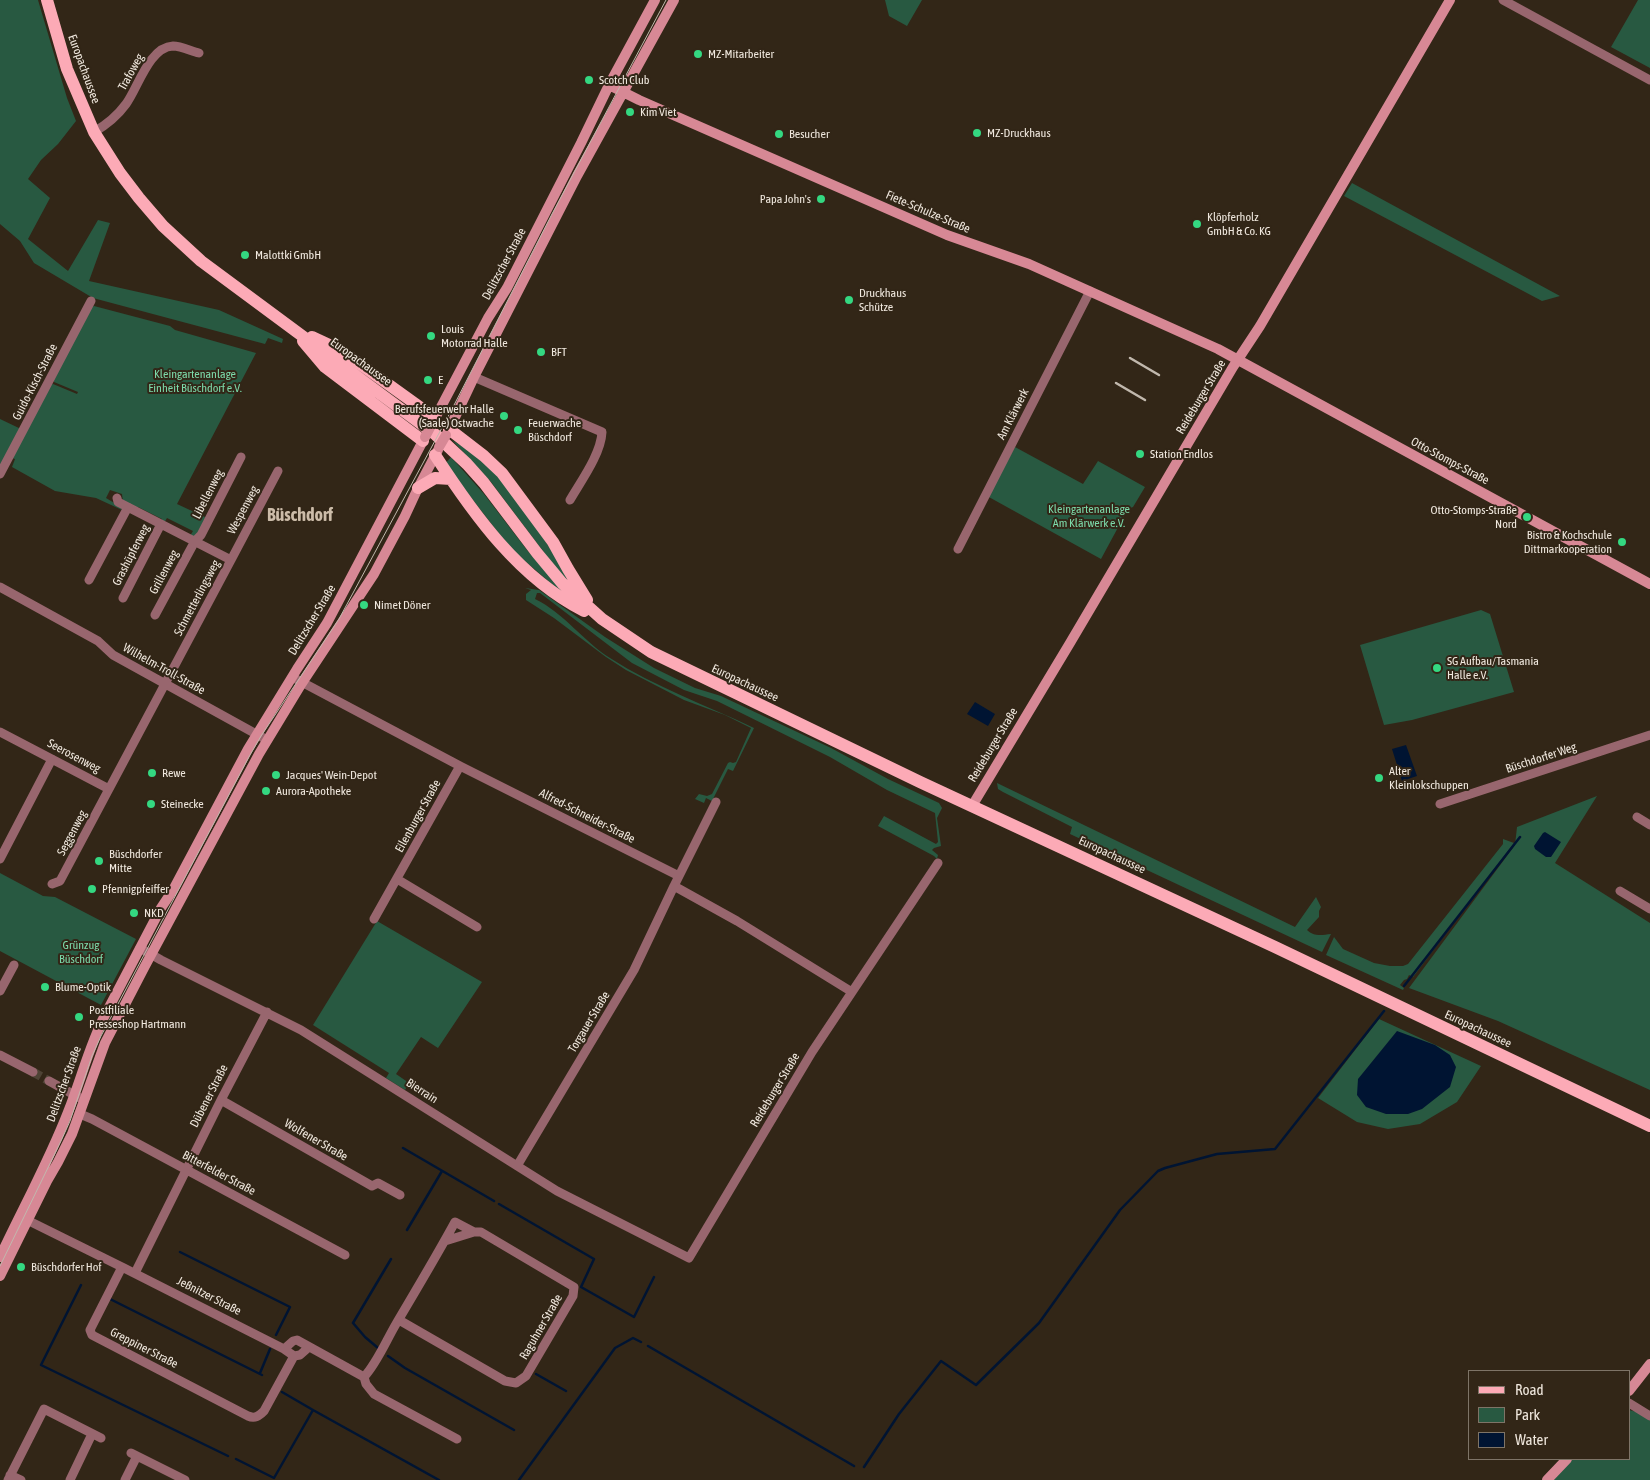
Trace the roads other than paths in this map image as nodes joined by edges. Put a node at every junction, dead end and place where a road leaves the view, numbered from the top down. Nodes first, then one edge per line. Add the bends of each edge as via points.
1 (47, 0) edge
2 (655, 0) edge
3 (674, 0) edge
4 (1450, 0) edge
5 (1503, 0) edge
6 (199, 53) dead end
7 (1650, 80) edge
8 (609, 85) junction
9 (624, 92) junction
10 (94, 132) junction
11 (1090, 292) junction
12 (91, 301) dead end
13 (296, 331) junction
14 (1238, 360) junction
15 (474, 377) junction
16 (433, 421) junction
17 (448, 432) junction
18 (424, 439) junction
19 (437, 451) junction
20 (240, 457) dead end
21 (278, 471) dead end
22 (0, 474) edge
23 (451, 479) junction
24 (418, 488) junction
25 (117, 498) dead end
26 (570, 500) dead end
27 (128, 507) junction
28 (161, 524) junction
29 (194, 541) junction
30 (958, 549) dead end
31 (231, 560) junction
32 (90, 580) dead end
33 (1650, 584) edge
34 (0, 587) edge
35 (123, 598) dead end
36 (155, 615) dead end
37 (602, 619) junction
38 (292, 677) junction
39 (302, 682) junction
40 (166, 683) junction
41 (0, 732) edge
42 (257, 734) junction
43 (1650, 735) edge
44 (267, 740) junction
45 (52, 759) junction
46 (460, 766) junction
47 (109, 789) junction
48 (716, 802) dead end
49 (1440, 804) dead end
50 (972, 806) junction
51 (1637, 817) dead end
52 (1650, 825) edge
53 (0, 859) edge
54 (938, 863) dead end
55 (678, 876) junction
56 (397, 879) junction
57 (52, 884) dead end
58 (674, 886) junction
59 (1620, 891) dead end
60 (1650, 909) edge
61 (374, 919) dead end
62 (477, 927) dead end
63 (140, 948) junction
64 (152, 954) junction
65 (14, 965) dead end
66 (0, 991) edge
67 (852, 992) junction
68 (267, 1012) junction
69 (0, 1055) edge
70 (33, 1072) tunnel mouth
71 (49, 1081) tunnel mouth
72 (75, 1094) junction
73 (85, 1100) junction
74 (221, 1100) junction
75 (80, 1114) junction
76 (1650, 1126) edge
77 (517, 1166) junction
78 (187, 1170) junction
79 (400, 1195) dead end
80 (27, 1220) junction
81 (474, 1232) junction
82 (445, 1241) junction
83 (345, 1255) dead end
84 (0, 1256) edge
85 (689, 1258) joint
86 (122, 1267) junction
87 (135, 1273) junction
88 (0, 1276) edge
89 (399, 1320) junction
90 (309, 1347) junction
91 (284, 1348) junction
92 (294, 1356) junction
93 (1650, 1364) edge
94 (364, 1378) junction
95 (1630, 1390) edge
96 (1630, 1404) edge
97 (1650, 1416) edge
98 (92, 1434) junction
99 (102, 1438) dead end
100 (457, 1440) dead end
101 (1566, 1460) edge
102 (9, 1477) edge
103 (21, 1480) edge
104 (70, 1480) edge
105 (125, 1480) edge
106 (185, 1480) edge
107 (1547, 1480) edge

1 - 10 main road, Europachaussee via 67,69
2 - 8 main road, Delitzscher Straße
3 - 9 main road, Delitzscher Straße
4 - 14 main road, Reideburger Straße
5 - 7 street
6 - 10 street, Trafoweg via 172,46 154,55 125,107
8 - 9 main road, Fiete-Schulze-Straße
8 - 16 main road, Delitzscher Straße via 507,288
9 - 11 main road, Fiete-Schulze-Straße via 947,235 1029,264
9 - 15 main road, Delitzscher Straße
10 - 13 main road, Europachaussee via 124,180 163,226 201,261
11 - 14 main road, Fiete-Schulze-Straße
11 - 30 street, Am Klärwerk
12 - 22 street, Guido-Kisch-Straße
13 - 16 main road via 342,351
13 - 18 main road via 325,368
13 - 37 main road, Europachaussee via 421,423 455,453 484,483 550,570
14 - 33 main road, Otto-Stomps-Straße
14 - 50 main road, Reideburger Straße
15 - 17 main road, Delitzscher Straße
15 - 26 street via 602,432 602,441
16 - 17 main road
16 - 18 main road, Delitzscher Straße, bridge
17 - 19 main road, Delitzscher Straße, bridge
17 - 37 main road via 484,456 507,479 553,542 578,587
18 - 19 main road
18 - 38 main road, Delitzscher Straße via 327,623
19 - 23 main road
19 - 24 main road, Delitzscher Straße
20 - 29 street, Libellenweg via 201,535
21 - 31 street, Wespenweg
23 - 24 main road via 436,478
23 - 37 main road via 493,535 528,570 574,606
24 - 39 main road, Delitzscher Straße via 374,574
25 - 27 street, Schmetterlingsweg
27 - 28 street, Schmetterlingsweg
27 - 32 street
28 - 29 street, Schmetterlingsweg
28 - 35 street, Grashüpferweg
29 - 31 street, Schmetterlingsweg
29 - 36 street, Grillenweg
31 - 40 street, Schmetterlingsweg
34 - 40 street, Wilhelm-Troll-Straße
37 - 50 main road, Europachaussee via 672,663
38 - 39 street, Alfred-Schneider-Straße
38 - 42 main road, Delitzscher Straße
39 - 44 main road, Delitzscher Straße
39 - 46 street, Alfred-Schneider-Straße
40 - 42 street, Wilhelm-Troll-Straße
40 - 47 street, Seerosenweg
41 - 45 street, Seerosenweg
42 - 44 street, Wilhelm-Troll-Straße
42 - 63 main road, Delitzscher Straße
43 - 49 street, Büschdorfer Weg
44 - 64 main road, Delitzscher Straße
45 - 47 street, Seerosenweg
45 - 53 street
46 - 55 street, Alfred-Schneider-Straße
46 - 56 street, Eilenburger Straße
47 - 57 street, Seggenweg via 60,881
48 - 55 street
50 - 76 main road, Europachaussee
51 - 52 street
54 - 67 street, Reideburger Straße
55 - 58 street
56 - 61 street, Eilenburger Straße
56 - 62 street
58 - 67 street
58 - 77 street, Torgauer Straße via 634,970
59 - 60 street
63 - 64 street, Bierrain
63 - 72 main road, Delitzscher Straße via 96,1031
64 - 68 street, Bierrain
64 - 73 main road, Delitzscher Straße via 105,1043
65 - 66 street
67 - 85 street, Reideburger Straße
68 - 74 street, Dübener Straße
68 - 77 street, Bierrain via 301,1030
69 - 70 street
71 - 72 street
72 - 73 street
72 - 84 main road, Delitzscher Straße
73 - 75 main road, Delitzscher Straße
74 - 78 street, Dübener Straße
74 - 79 street, Wolfener Straße via 372,1186 378,1183
75 - 78 street, Bitterfelder Straße
75 - 80 main road, Delitzscher Straße via 66,1148
77 - 85 street, Bierrain
78 - 83 street, Bitterfelder Straße
78 - 87 street, Dübener Straße
80 - 86 street
80 - 88 main road, Delitzscher Straße
81 - 82 street
81 - 82 street, Raguhner Straße via 455,1222
81 - 89 street, Raguhner Straße via 480,1232 574,1288 573,1296 526,1376 516,1383 505,1381
82 - 89 street, Raguhner Straße
86 - 87 street, Jeßnitzer Straße
86 - 92 street, Greppiner Straße via 90,1333 213,1398 248,1416 258,1417
87 - 91 street, Jeßnitzer Straße
89 - 94 street, Raguhner Straße
90 - 91 street via 293,1340
90 - 92 street
90 - 94 street
91 - 92 street, Jeßnitzer Straße
93 - 95 main road
94 - 100 street via 374,1394
96 - 97 street
98 - 99 street
98 - 102 street via 44,1409
98 - 104 street
101 - 107 main road
102 - 103 street
105 - 106 street via 134,1454

